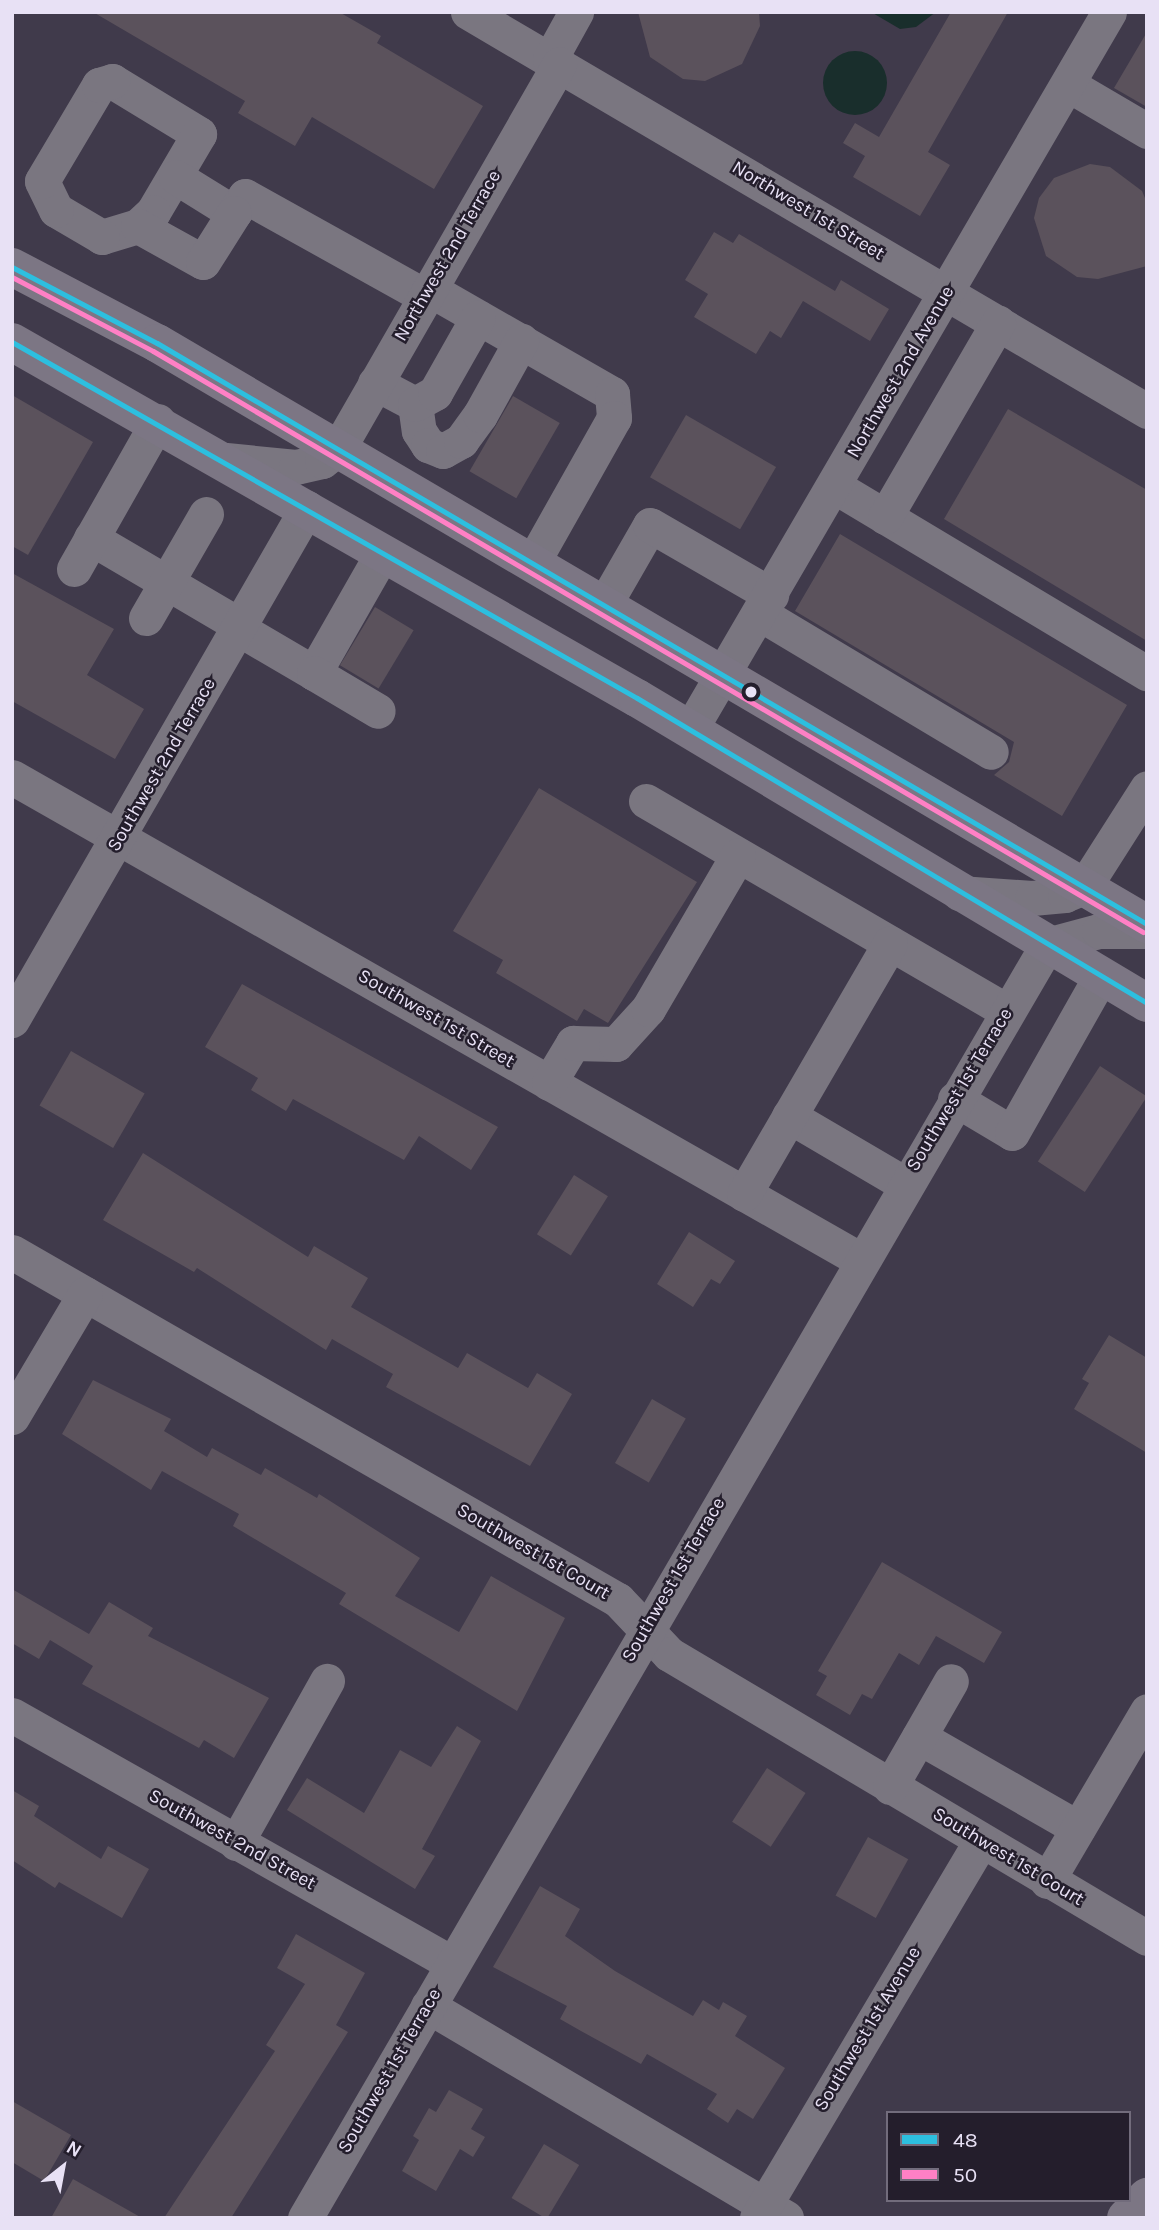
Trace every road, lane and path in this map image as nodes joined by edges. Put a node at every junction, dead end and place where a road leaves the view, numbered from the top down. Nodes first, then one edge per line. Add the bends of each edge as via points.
1 (468, 12) edge
2 (576, 12) edge
3 (1109, 12) edge
4 (555, 62) junction
5 (1069, 85) junction
6 (1147, 131) edge
7 (176, 177) junction
8 (234, 213) junction
9 (138, 226) junction
10 (12, 267) edge
11 (427, 292) junction
12 (947, 293) junction
13 (478, 317) junction
14 (998, 323) junction
15 (521, 341) junction
16 (12, 342) edge
17 (375, 383) junction
18 (415, 404) junction
19 (1147, 411) edge
20 (159, 421) junction
21 (338, 449) junction
22 (226, 460) junction
23 (834, 486) junction
24 (307, 508) junction
25 (206, 514) dead end
26 (886, 517) junction
27 (91, 538) junction
28 (383, 552) junction
29 (533, 562) junction
30 (74, 569) dead end
31 (167, 582) junction
32 (764, 604) junction
33 (604, 605) junction
34 (146, 618) dead end
35 (240, 628) junction
36 (314, 673) junction
37 (1147, 673) edge
38 (724, 675) junction
39 (378, 711) dead end
40 (690, 730) junction
41 (991, 752) dead end
42 (12, 777) edge
43 (1147, 788) edge
44 (646, 801) dead end
45 (120, 838) junction
46 (738, 855) junction
47 (1084, 887) junction
48 (959, 893) junction
49 (1147, 924) edge
50 (1147, 931) edge
51 (890, 943) junction
52 (1047, 945) junction
53 (1101, 976) junction
54 (1147, 1003) edge
55 (1007, 1011) junction
56 (12, 1020) edge
57 (549, 1083) junction
58 (954, 1099) junction
59 (789, 1116) junction
60 (905, 1184) junction
61 (744, 1194) junction
62 (12, 1252) edge
63 (860, 1260) junction
64 (85, 1294) junction
65 (12, 1417) edge
66 (645, 1629) junction
67 (327, 1681) dead end
68 (951, 1681) dead end
69 (1147, 1711) edge
70 (12, 1715) edge
71 (919, 1737) junction
72 (1137, 1746) edge
73 (890, 1787) junction
74 (1078, 1828) junction
75 (981, 1841) junction
76 (236, 1843) junction
77 (1047, 1881) junction
78 (1147, 1938) edge
79 (453, 1964) junction
80 (428, 2006) junction
81 (1147, 2197) edge
82 (769, 2213) edge
83 (305, 2218) edge
84 (1126, 2218) edge

1 - 4 street, Northwest 1st Street
2 - 4 street, Northwest 2nd Terrace
3 - 5 street, Northwest 2nd Avenue
4 - 11 street, Northwest 2nd Terrace
4 - 12 street, Northwest 1st Street
5 - 6 street
5 - 12 street, Northwest 2nd Avenue
7 - 8 street
7 - 9 street
7 - 9 street via 199,134 112,81 99,85 41,181 56,210 102,237
8 - 9 street via 203,262
8 - 11 street via 245,195
10 - 21 main road via 157,343
11 - 13 street
11 - 17 street, Northwest 2nd Terrace
12 - 14 street, Northwest 1st Street
12 - 23 street, Northwest 2nd Avenue
13 - 15 street
13 - 18 street via 435,393
14 - 19 street, Northwest 1st Street
14 - 26 street
15 - 18 street via 461,441 443,451 428,445
15 - 29 street via 612,394 614,418
16 - 20 main road
17 - 18 street
17 - 21 street, Northwest 2nd Terrace
20 - 22 main road
20 - 27 street
21 - 22 street via 322,461 296,467
21 - 29 main road
22 - 24 main road
23 - 26 street
23 - 32 street, Northwest 2nd Avenue
24 - 28 main road
24 - 35 street, Southwest 2nd Terrace
25 - 31 street
26 - 37 street
27 - 30 street
27 - 31 street
28 - 36 street
28 - 40 main road
29 - 33 main road
31 - 34 street
31 - 35 street
32 - 33 street via 650,524
32 - 38 street, Northwest 2nd Avenue
32 - 41 street
33 - 38 main road
35 - 36 street
35 - 45 street, Southwest 2nd Terrace
36 - 39 street
38 - 40 street, Northwest 2nd Avenue
38 - 47 main road
40 - 48 main road
42 - 45 street, Southwest 1st Street
43 - 47 street
44 - 46 street
45 - 56 street, Southwest 2nd Terrace
45 - 57 street, Southwest 1st Street
46 - 51 street
46 - 57 street via 648,1009 616,1044 573,1042
47 - 48 street via 1065,895 1032,898
47 - 49 main road
48 - 52 main road
50 - 52 street via 1099,931
51 - 55 street
51 - 59 street
52 - 53 main road
52 - 55 street, Southwest 1st Terrace
53 - 54 main road
53 - 58 street via 1012,1133
55 - 58 street, Southwest 1st Terrace
57 - 61 street, Southwest 1st Street
58 - 60 street, Southwest 1st Terrace
59 - 60 street
59 - 61 street
60 - 63 street, Southwest 1st Terrace
61 - 63 street, Southwest 1st Street
62 - 64 street, Southwest 1st Court
63 - 66 street, Southwest 1st Terrace
64 - 65 street
64 - 66 street, Southwest 1st Court via 618,1600
66 - 73 street, Southwest 1st Court via 669,1654
66 - 79 street, Southwest 1st Terrace
67 - 76 street
68 - 71 street
69 - 72 street
70 - 76 street, Southwest 2nd Street
71 - 73 street
71 - 74 street
72 - 74 street
73 - 75 street, Southwest 1st Court
74 - 77 street
75 - 77 street, Southwest 1st Court
75 - 82 street, Southwest 1st Avenue
76 - 79 street, Southwest 2nd Street
77 - 78 street, Southwest 1st Court
79 - 80 street, Southwest 1st Terrace
80 - 82 street
80 - 83 street, Southwest 1st Terrace
81 - 84 main road

